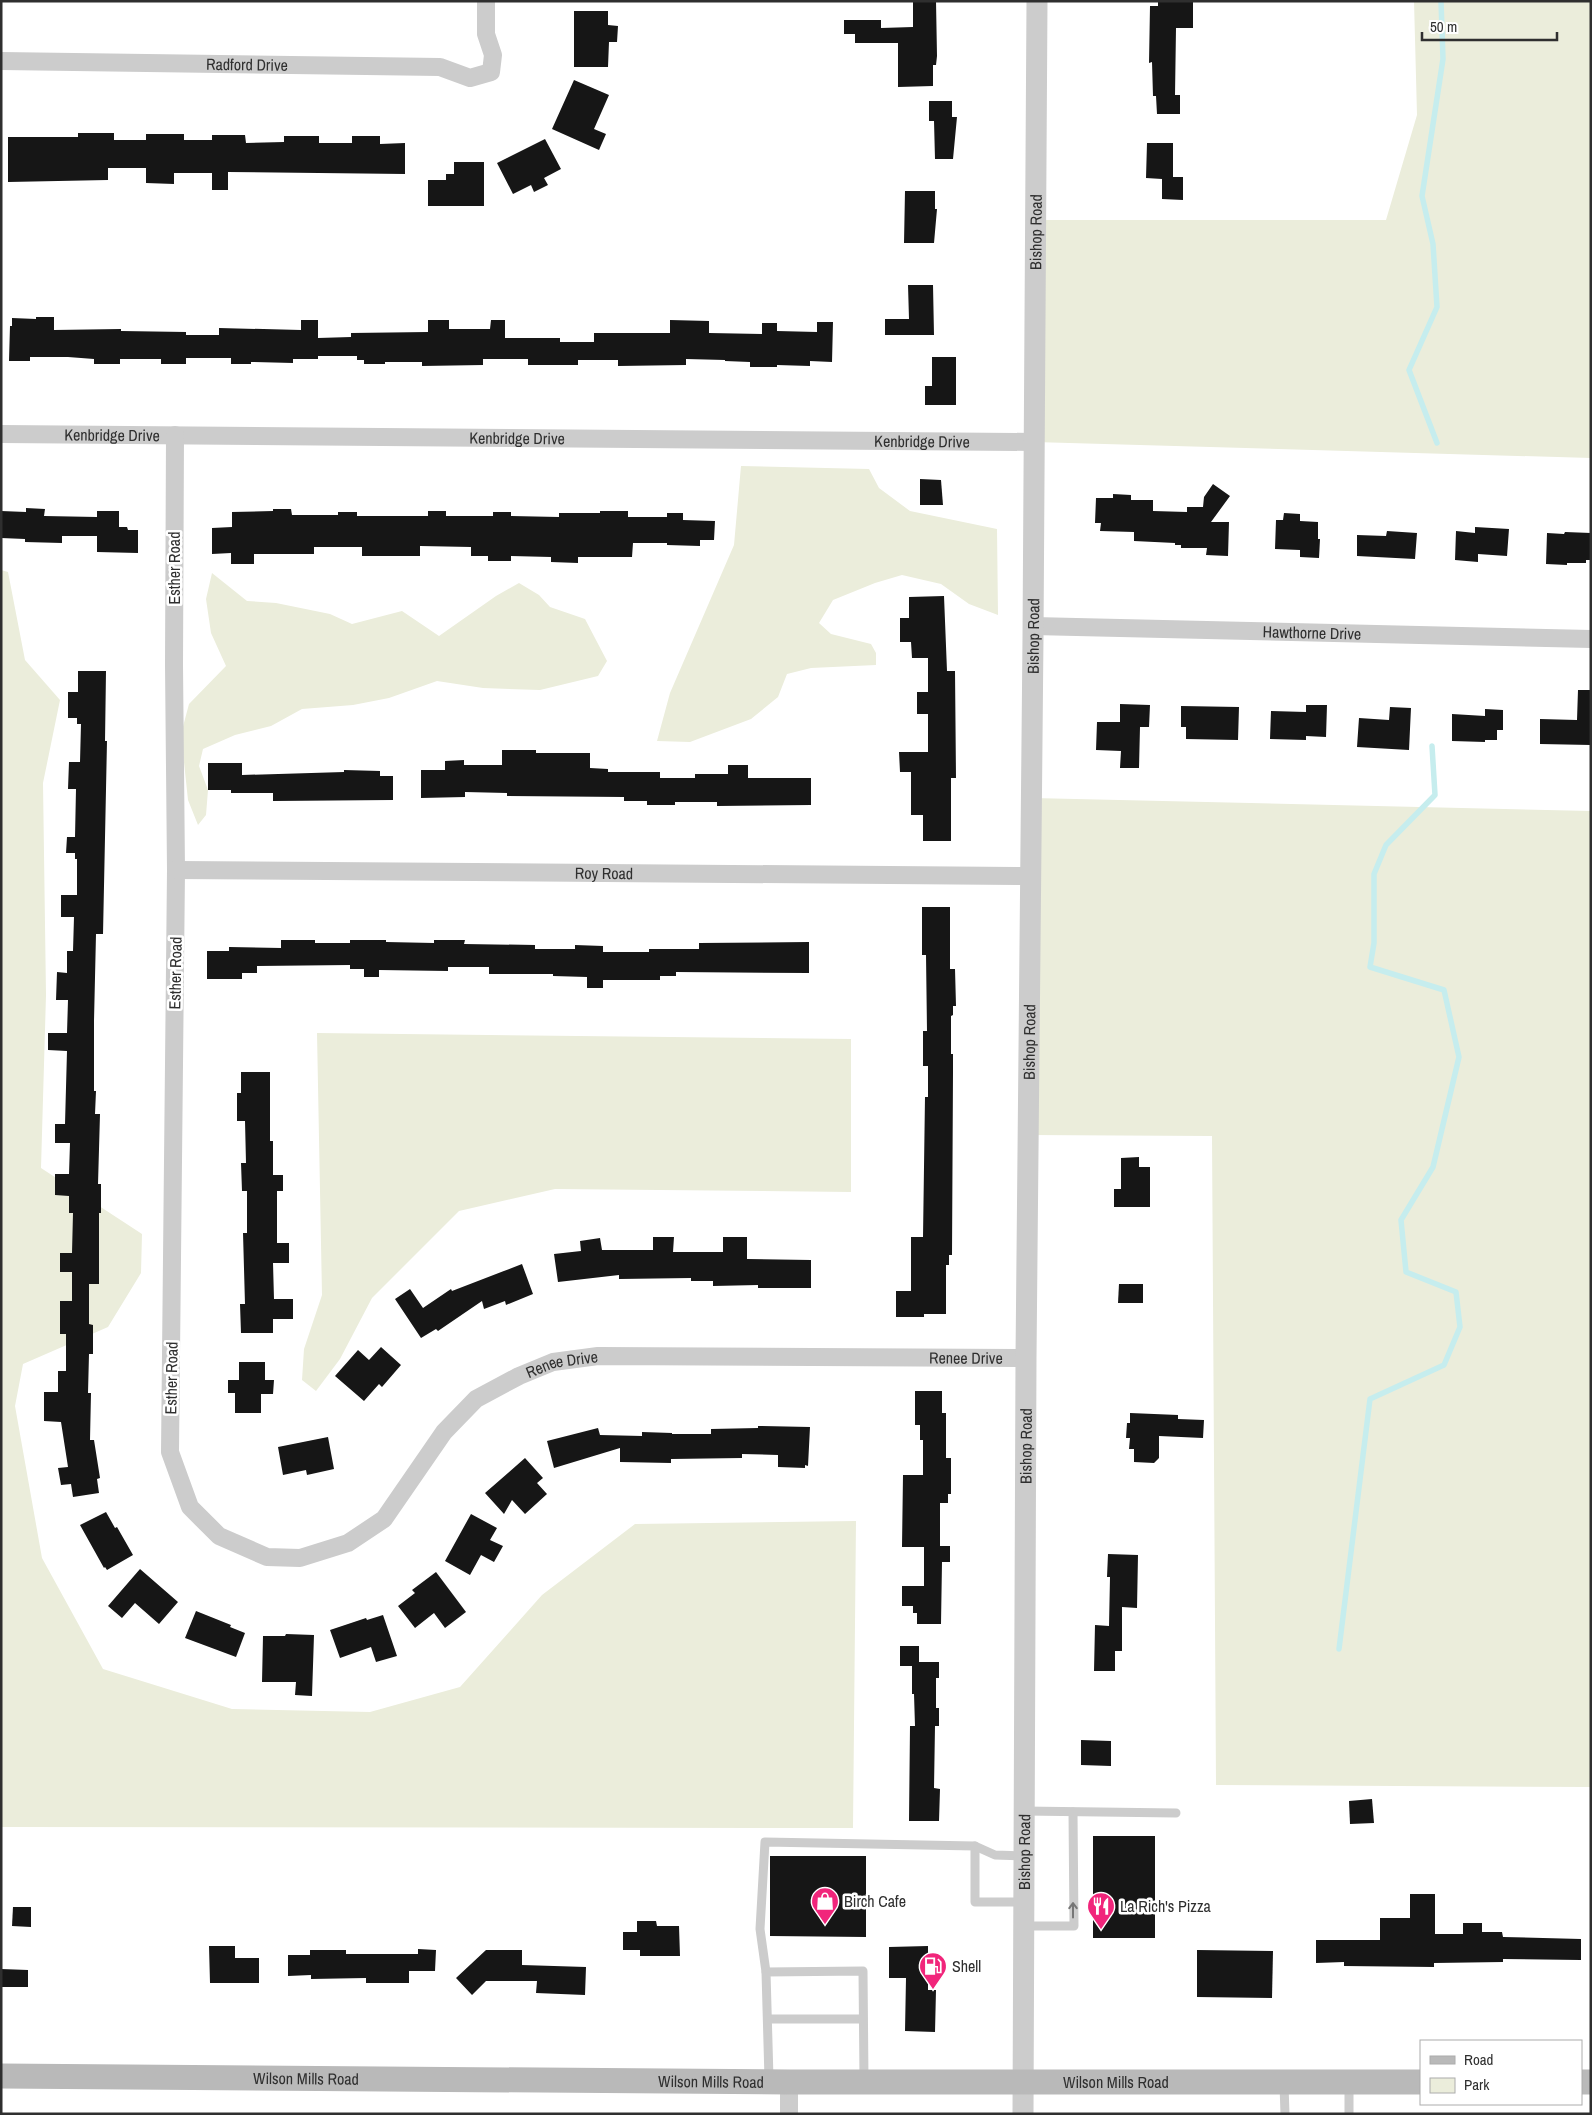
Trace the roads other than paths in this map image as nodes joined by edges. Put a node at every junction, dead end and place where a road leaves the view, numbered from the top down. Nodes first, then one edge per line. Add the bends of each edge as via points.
1 (486, 1) edge
2 (1037, 1) edge
3 (1, 61) edge
4 (1, 434) edge
5 (175, 435) junction
6 (1034, 442) junction
7 (1034, 626) junction
8 (1591, 639) edge
9 (176, 870) junction
10 (1031, 876) junction
11 (1026, 1358) junction
12 (190, 1507) joint
13 (1024, 1811) junction
14 (1073, 1812) junction
15 (1176, 1813) dead end
16 (975, 1846) junction
17 (1023, 1856) junction
18 (1023, 1902) junction
19 (1023, 1926) junction
20 (766, 1972) junction
21 (768, 2019) junction
22 (863, 2019) junction
23 (1, 2076) edge
24 (779, 2082) junction
25 (864, 2082) junction
26 (1022, 2082) junction
27 (1284, 2082) junction
28 (1349, 2082) junction
29 (1420, 2082) edge
30 (789, 2114) edge
31 (1023, 2114) edge
32 (1285, 2114) edge
33 (1349, 2114) edge

1 - 3 street, Radford Drive via 486,34 493,55 491,72 470,78 440,67
2 - 6 street, Bishop Road
4 - 5 street, Kenbridge Drive
5 - 6 street, Kenbridge Drive
5 - 9 street, Esther Road
6 - 7 street, Bishop Road
7 - 8 street, Hawthorne Drive
7 - 10 street, Bishop Road
9 - 10 street, Roy Road
9 - 12 street, Esther Road via 170,1452
10 - 11 street, Bishop Road
11 - 12 street, Renee Drive via 598,1356 553,1362 476,1399 444,1432 384,1519 348,1543 300,1558 267,1557 219,1536
11 - 13 street, Bishop Road
13 - 14 lane
13 - 17 street, Bishop Road
14 - 15 lane
19 -> 14 lane via 1074,1926
16 - 17 lane via 995,1855
16 - 18 lane via 975,1902
16 - 20 lane via 765,1842 760,1929
17 - 18 street, Bishop Road
18 - 19 street, Bishop Road
19 - 26 street, Bishop Road
20 - 21 lane
20 - 22 lane via 863,1972
21 - 22 lane
21 - 24 lane
22 - 25 lane
23 - 24 main road, Wilson Mills Road
24 - 25 main road, Wilson Mills Road
24 - 30 street
25 - 26 main road, Wilson Mills Road
26 - 27 main road, Wilson Mills Road
26 - 31 street, Bishop Road
27 - 28 main road, Wilson Mills Road
27 - 32 lane
28 - 29 main road, Wilson Mills Road
28 - 33 lane

